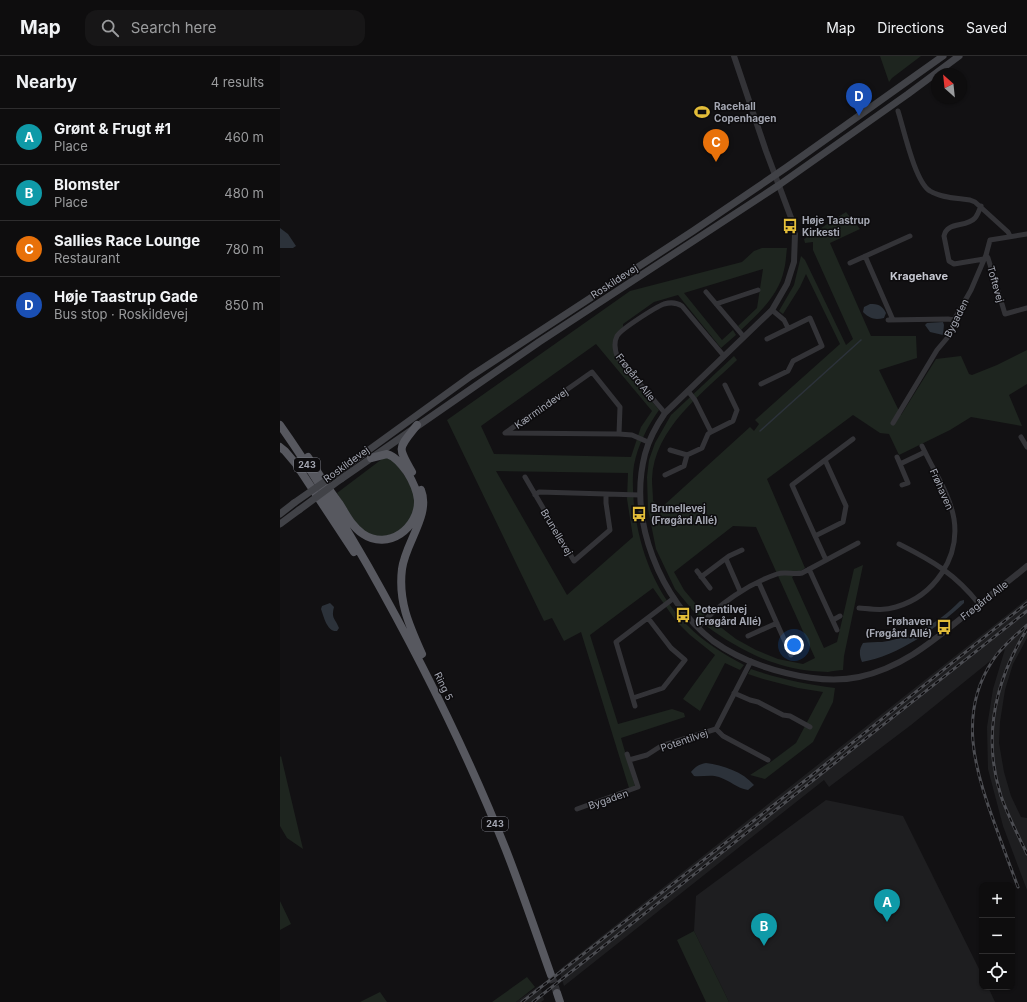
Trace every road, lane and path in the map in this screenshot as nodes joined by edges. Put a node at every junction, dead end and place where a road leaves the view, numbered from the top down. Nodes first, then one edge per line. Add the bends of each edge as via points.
1 (734, 56) edge
2 (943, 56) edge
3 (959, 56) edge
4 (898, 111) dead end
5 (776, 175) junction
6 (779, 185) junction
7 (981, 206) junction
8 (1027, 234) edge
9 (910, 236) dead end
10 (1010, 236) junction
11 (865, 256) junction
12 (985, 257) junction
13 (850, 263) dead end
14 (758, 290) dead end
15 (706, 292) dead end
16 (716, 304) junction
17 (1027, 308) edge
18 (772, 310) junction
19 (954, 320) junction
20 (788, 328) junction
21 (744, 337) junction
22 (767, 339) dead end
23 (724, 356) junction
24 (761, 384) dead end
25 (725, 385) dead end
26 (688, 391) junction
27 (665, 413) junction
28 (280, 417) edge
29 (892, 423) dead end
30 (280, 424) edge
31 (417, 425) junction
32 (711, 432) junction
33 (619, 434) junction
34 (1021, 438) dead end
35 (853, 439) dead end
36 (648, 442) junction
37 (922, 446) dead end
38 (280, 447) edge
39 (1027, 447) edge
40 (670, 450) dead end
41 (925, 452) junction
42 (687, 455) junction
43 (897, 457) dead end
44 (371, 458) junction
45 (825, 460) junction
46 (900, 464) junction
47 (666, 475) dead end
48 (525, 476) dead end
49 (902, 485) dead end
50 (535, 495) junction
51 (606, 495) junction
52 (640, 495) junction
53 (280, 514) edge
54 (280, 524) edge
55 (815, 536) junction
56 (858, 543) dead end
57 (899, 544) dead end
58 (742, 550) dead end
59 (726, 559) junction
60 (826, 560) junction
61 (1027, 566) edge
62 (809, 569) junction
63 (945, 569) junction
64 (697, 571) dead end
65 (701, 577) junction
66 (759, 583) junction
67 (710, 588) dead end
68 (740, 591) junction
69 (674, 598) junction
70 (979, 604) junction
71 (859, 608) dead end
72 (840, 616) dead end
73 (648, 618) junction
74 (833, 620) junction
75 (777, 623) junction
76 (698, 627) junction
77 (837, 630) dead end
78 (748, 636) dead end
79 (791, 655) dead end
80 (420, 660) junction
81 (751, 661) junction
82 (429, 678) junction
83 (734, 693) junction
84 (633, 698) junction
85 (635, 706) dead end
86 (805, 727) dead end
87 (716, 728) junction
88 (627, 754) dead end
89 (630, 760) junction
90 (768, 760) dead end
91 (577, 810) dead end
92 (551, 975) tunnel mouth
93 (557, 993) tunnel mouth
94 (560, 1002) edge

1 - 5 street, Frøgård Alle
2 - 5 main road, Roskildevej
3 - 6 main road, Roskildevej
4 - 7 street via 916,171 924,186 934,193 970,200
5 - 6 street, Frøgård Alle
5 - 53 main road, Roskildevej, bridge via 471,376
6 - 18 street, Frøgård Alle via 793,222 795,249 787,284
6 - 31 main road, Roskildevej
7 - 10 street
7 - 12 street via 976,217 969,222 950,227 944,236 949,261 954,264
8 - 10 street, Bygaden
9 - 11 street
10 - 12 street, Bygaden via 990,240
11 - 13 street
11 - 19 street via 890,320
12 - 17 street, Toftevej via 988,258 1005,314
12 - 19 street, Bygaden via 971,290
14 - 16 street
15 - 16 street
16 - 21 street
18 - 20 street via 784,320
18 - 21 street, Frøgård Alle
19 - 29 street, Bygaden via 948,337 937,350
20 - 22 street
20 - 24 street via 810,318 822,346 793,361 788,371
21 - 23 street, Frøgård Alle
23 - 26 street, Frøgård Alle
23 - 27 street, Frøgård Alle via 678,303 659,306 622,331 616,340 618,358
25 - 32 street via 737,410 733,421
26 - 27 street, Frøgård Alle
26 - 32 street
27 - 36 street, Frøgård Alle
28 - 44 highway via 353,525 364,535 386,540 407,530 414,520 418,505 417,494 396,458 387,454
30 - 80 highway, Ring 5 / 243 via 333,506
31 - 44 main road, Roskildevej
31 - 82 highway via 402,444 401,450 418,481 424,504 402,566 401,583 406,618
32 - 42 street via 702,448
33 - 33 street, Kærmindevej via 595,434 505,433 592,372 620,407
33 - 36 street, Kærmindevej via 632,435
34 - 39 street
35 - 45 street
36 - 52 street, Frøgård Alle via 642,464
37 - 41 street, Frøhaven
38 - 80 highway via 296,464 328,512
40 - 42 street
41 - 46 street
41 - 63 street, Frøhaven via 948,501 953,518 955,538
42 - 47 street via 684,466
43 - 46 street
44 - 54 main road, Roskildevej, bridge
45 - 55 street via 792,485
45 - 55 street via 846,506 843,522
46 - 49 street via 908,483
48 - 50 street, Brunellevej
50 - 51 street, Brunellevej via 539,492
50 - 51 street, Brunellevej via 574,561 610,530
51 - 52 street, Brunellevej
52 - 69 street, Frøgård Alle via 650,549 660,575
55 - 60 street
56 - 60 street
57 - 63 street
58 - 59 street
59 - 65 street
59 - 68 street
60 - 62 street
61 - 70 street, Frøgård Alle
62 - 66 street via 797,574 778,574
62 - 74 street
63 - 70 street
63 - 71 street, Frøhaven via 925,592 903,604 880,610
64 - 65 street
65 - 67 street
66 - 68 street
66 - 75 street
68 - 76 street
69 - 73 street
69 - 76 street, Frøgård Alle
70 - 81 street, Frøgård Alle via 908,659 866,675 846,679 822,679 780,672
72 - 74 street
73 - 84 street via 616,642
73 - 84 street via 670,648 685,660 664,688
74 - 77 street
75 - 78 street
75 - 79 street
76 - 81 street, Frøgård Alle via 730,651
80 - 82 highway, Ring 5 / 243
81 - 83 street, Potentilvej
82 - 92 highway, Ring 5 / 243 via 506,850
83 - 86 street via 790,716
83 - 87 street, Potentilvej
84 - 85 street
87 - 89 street, Potentilvej via 661,746 647,755
87 - 90 street, Potentilvej via 723,736 761,760
88 - 89 street
89 - 91 street, Bygaden via 638,787
93 - 94 highway

